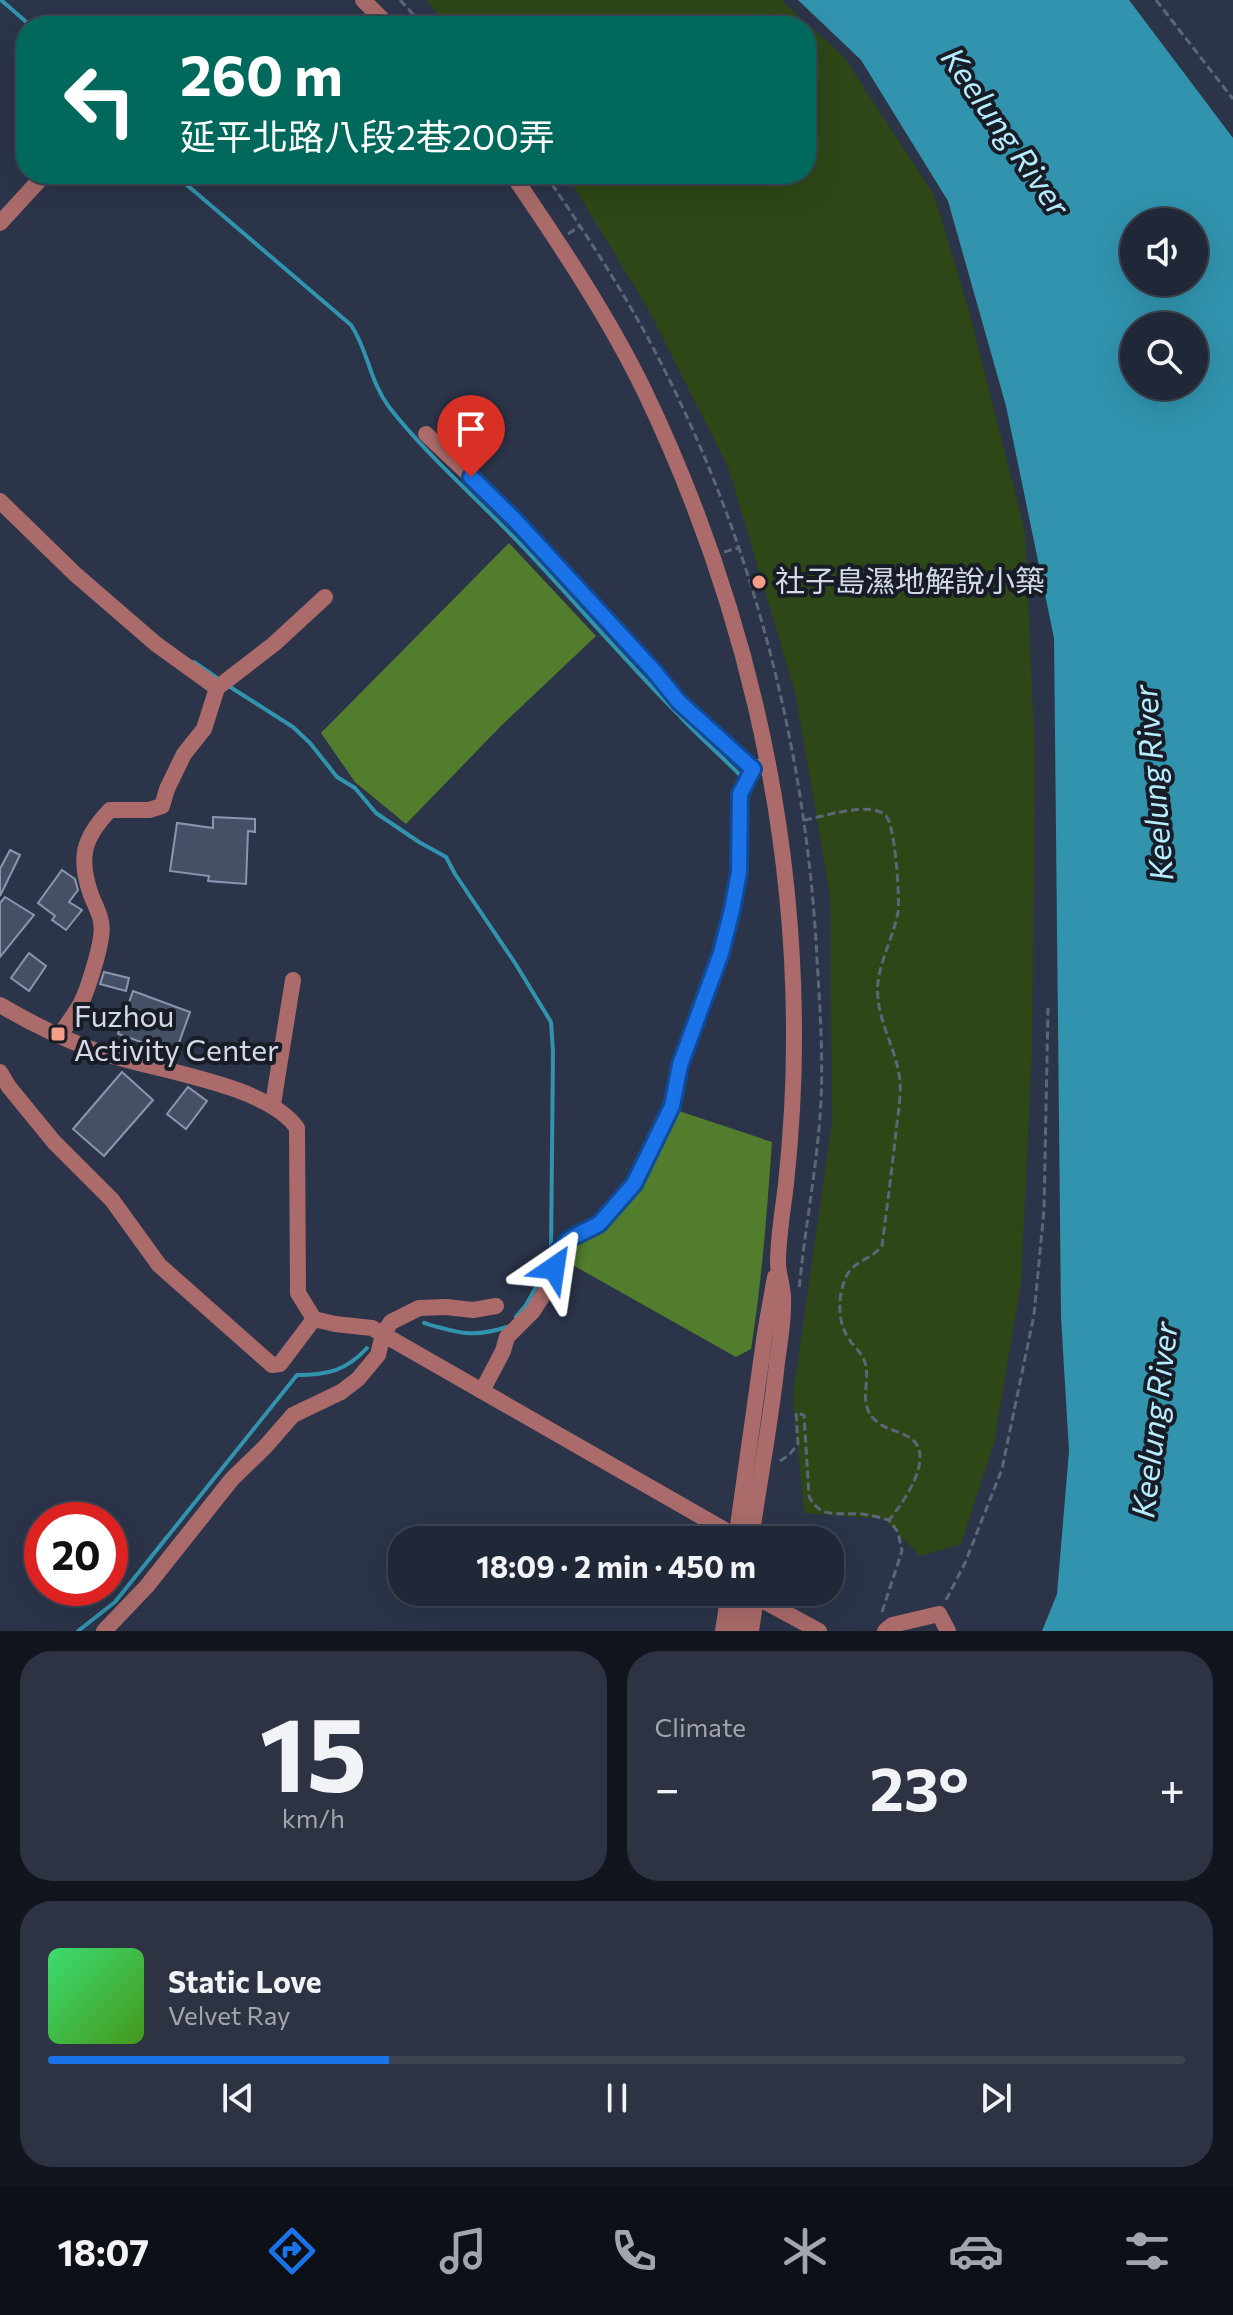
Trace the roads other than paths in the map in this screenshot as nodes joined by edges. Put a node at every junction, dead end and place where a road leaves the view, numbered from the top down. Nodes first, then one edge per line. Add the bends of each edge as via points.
1 (363, 0) edge
2 (379, 16) edge
3 (36, 184) edge
4 (519, 184) edge
5 (0, 223) edge
6 (426, 434) dead end
7 (0, 501) edge
8 (325, 597) dead end
9 (217, 688) junction
10 (761, 766) junction
11 (293, 980) dead end
12 (0, 1005) edge
13 (60, 1035) junction
14 (0, 1072) edge
15 (273, 1104) junction
16 (496, 1306) dead end
17 (314, 1319) junction
18 (383, 1334) junction
19 (482, 1391) junction
20 (724, 1526) edge
21 (744, 1526) edge
22 (727, 1606) edge
23 (745, 1606) edge
24 (750, 1606) edge
25 (772, 1606) edge
26 (883, 1624) edge
27 (104, 1631) edge
28 (723, 1631) edge
29 (738, 1631) edge
30 (751, 1631) edge
31 (819, 1631) edge
32 (948, 1631) edge

1 - 2 street
3 - 5 street
4 - 10 street via 594,300 642,386 679,468 740,639
6 - 10 street via 494,498 679,702
7 - 9 street via 156,644
8 - 9 street
9 - 13 street via 204,729 184,754 162,806 110,810 85,844 83,862 101,915 101,937 82,1002
10 - 19 street via 740,794 739,872 732,910 680,1065 672,1106 634,1184 599,1224 558,1251 547,1289 507,1337
10 - 21 street via 784,856 795,1039 778,1264 781,1332 770,1423
11 - 15 street
12 - 13 street
13 - 15 street via 94,1051
14 - 17 street via 54,1142 112,1200 159,1265 272,1365 280,1364
15 - 17 street via 297,1128 298,1293
16 - 18 street via 419,1308 391,1322
17 - 18 street
18 - 19 street
18 - 27 street via 378,1355 358,1379 293,1415
19 - 20 street
22 - 28 street
23 - 29 street
24 - 30 street
25 - 31 street
26 - 32 street via 939,1614

